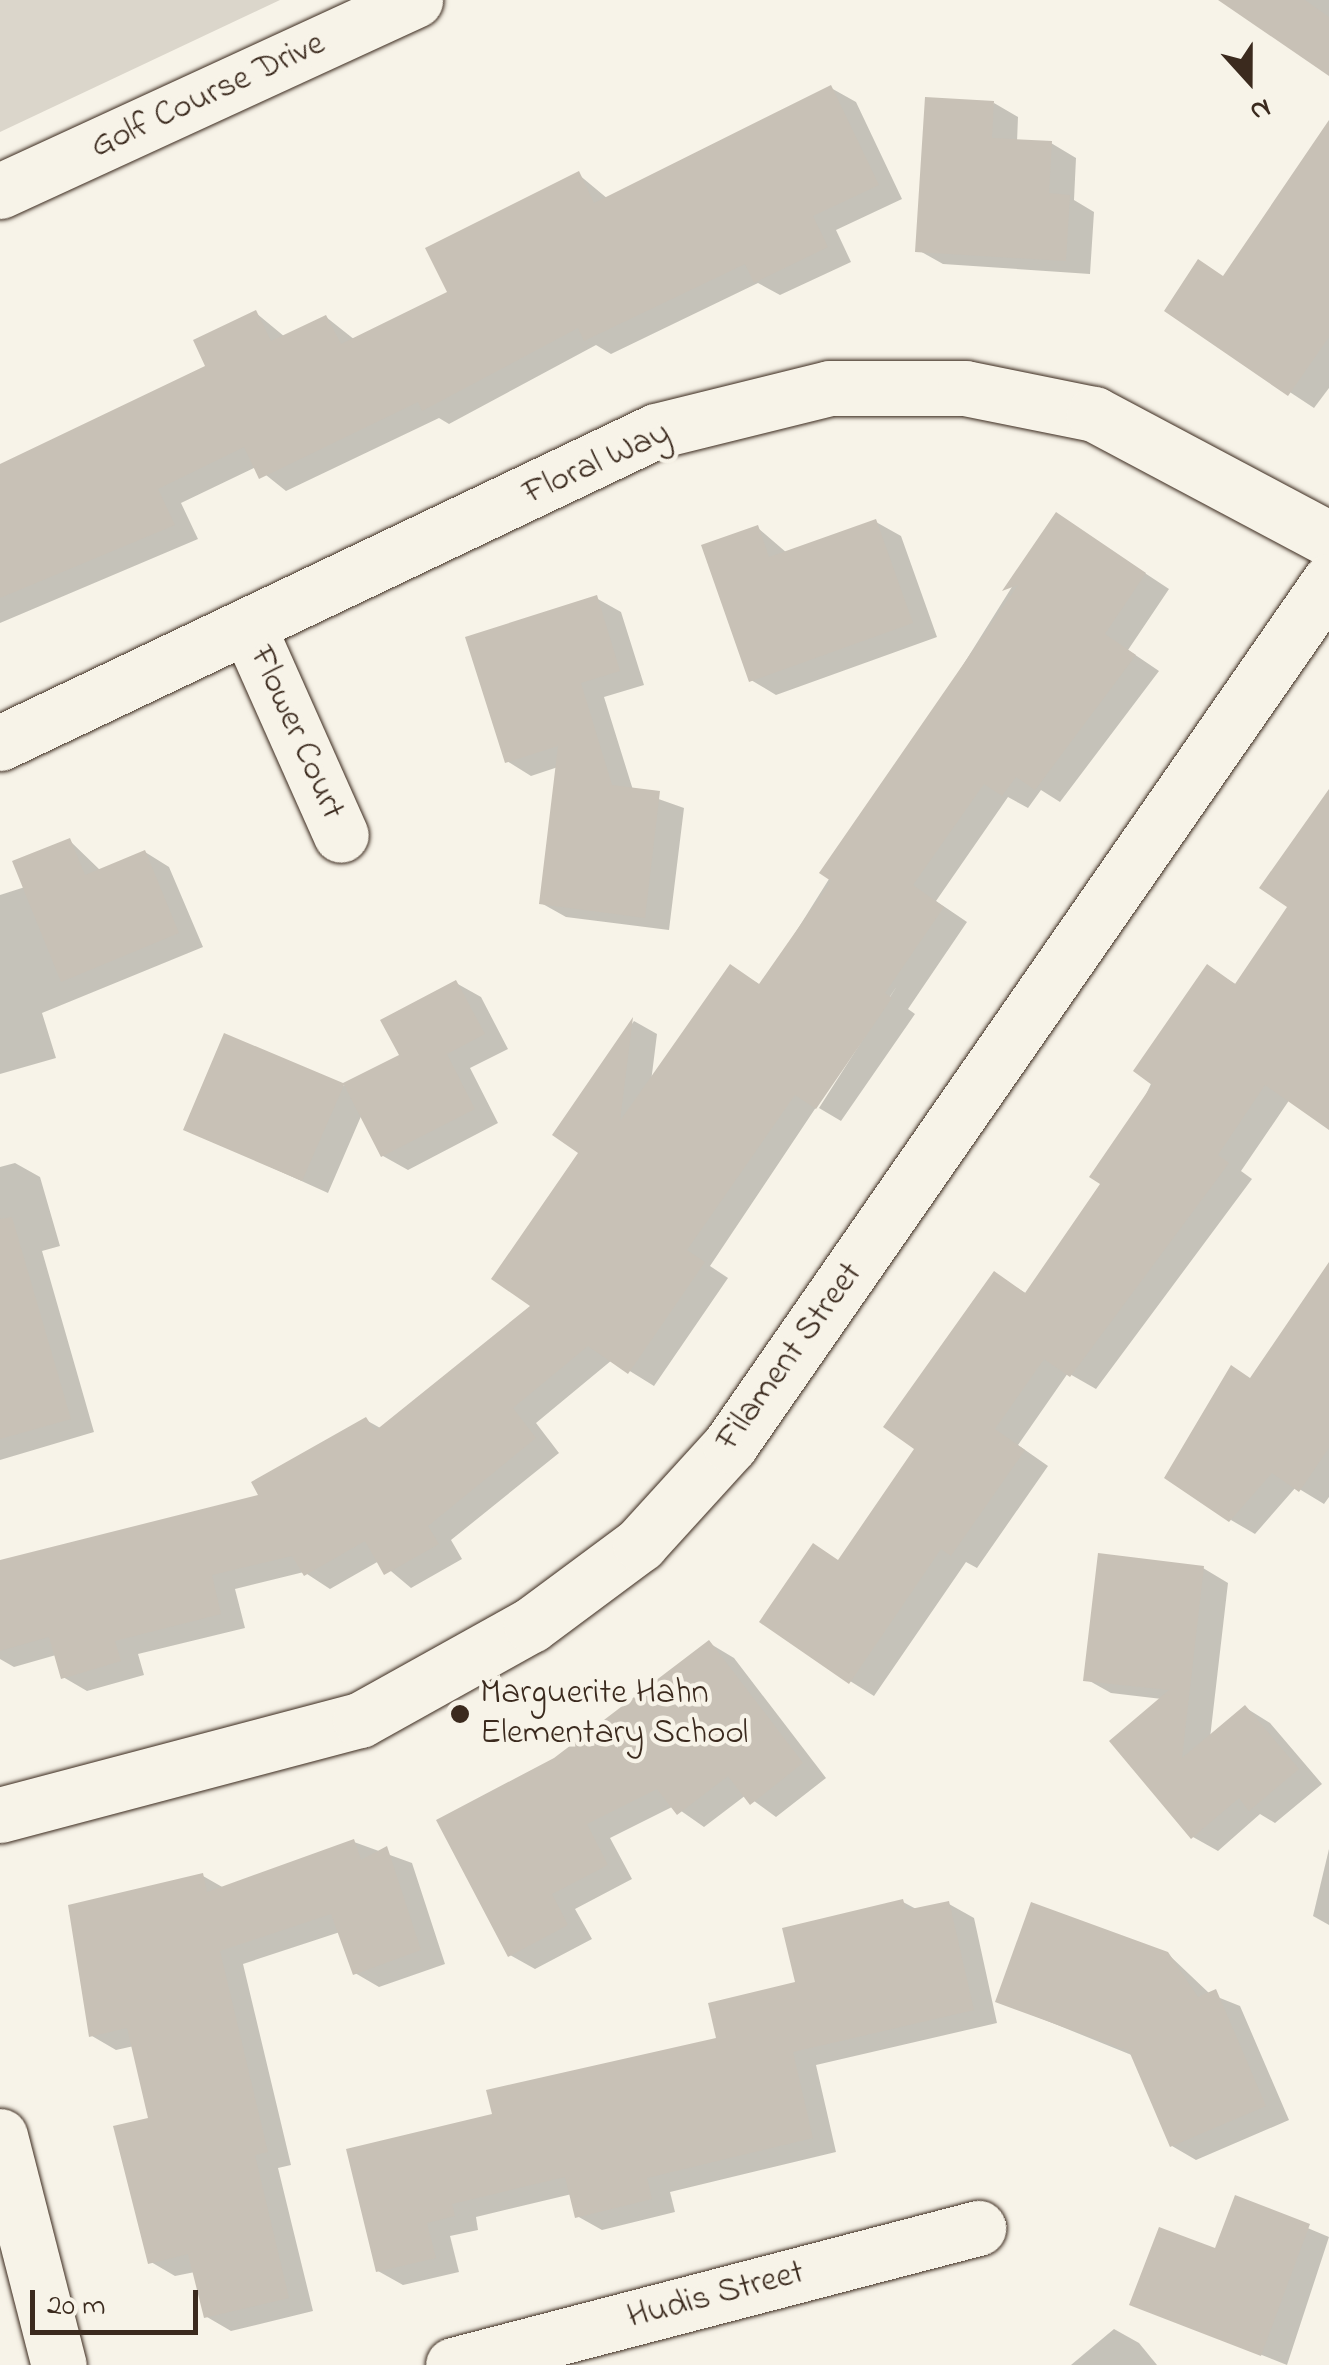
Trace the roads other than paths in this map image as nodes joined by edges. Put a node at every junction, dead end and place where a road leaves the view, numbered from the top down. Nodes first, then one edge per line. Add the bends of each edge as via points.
1 (415, 0) edge
2 (0, 191) edge
3 (1329, 539) edge
4 (1329, 582) edge
5 (250, 631) junction
6 (0, 743) edge
7 (342, 834) dead end
8 (0, 1815) edge
9 (0, 2136) edge
10 (978, 2228) dead end
11 (59, 2365) edge
12 (453, 2365) edge

1 - 2 street, Golf Course Drive
3 - 5 street, Floral Way via 1094,414 965,388 830,388 656,431
4 - 8 street, Filament Street via 730,1446 640,1544 531,1625 360,1720
5 - 6 street, Floral Way
5 - 7 street, Flower Court
9 - 11 street
10 - 12 street, Hudis Street

